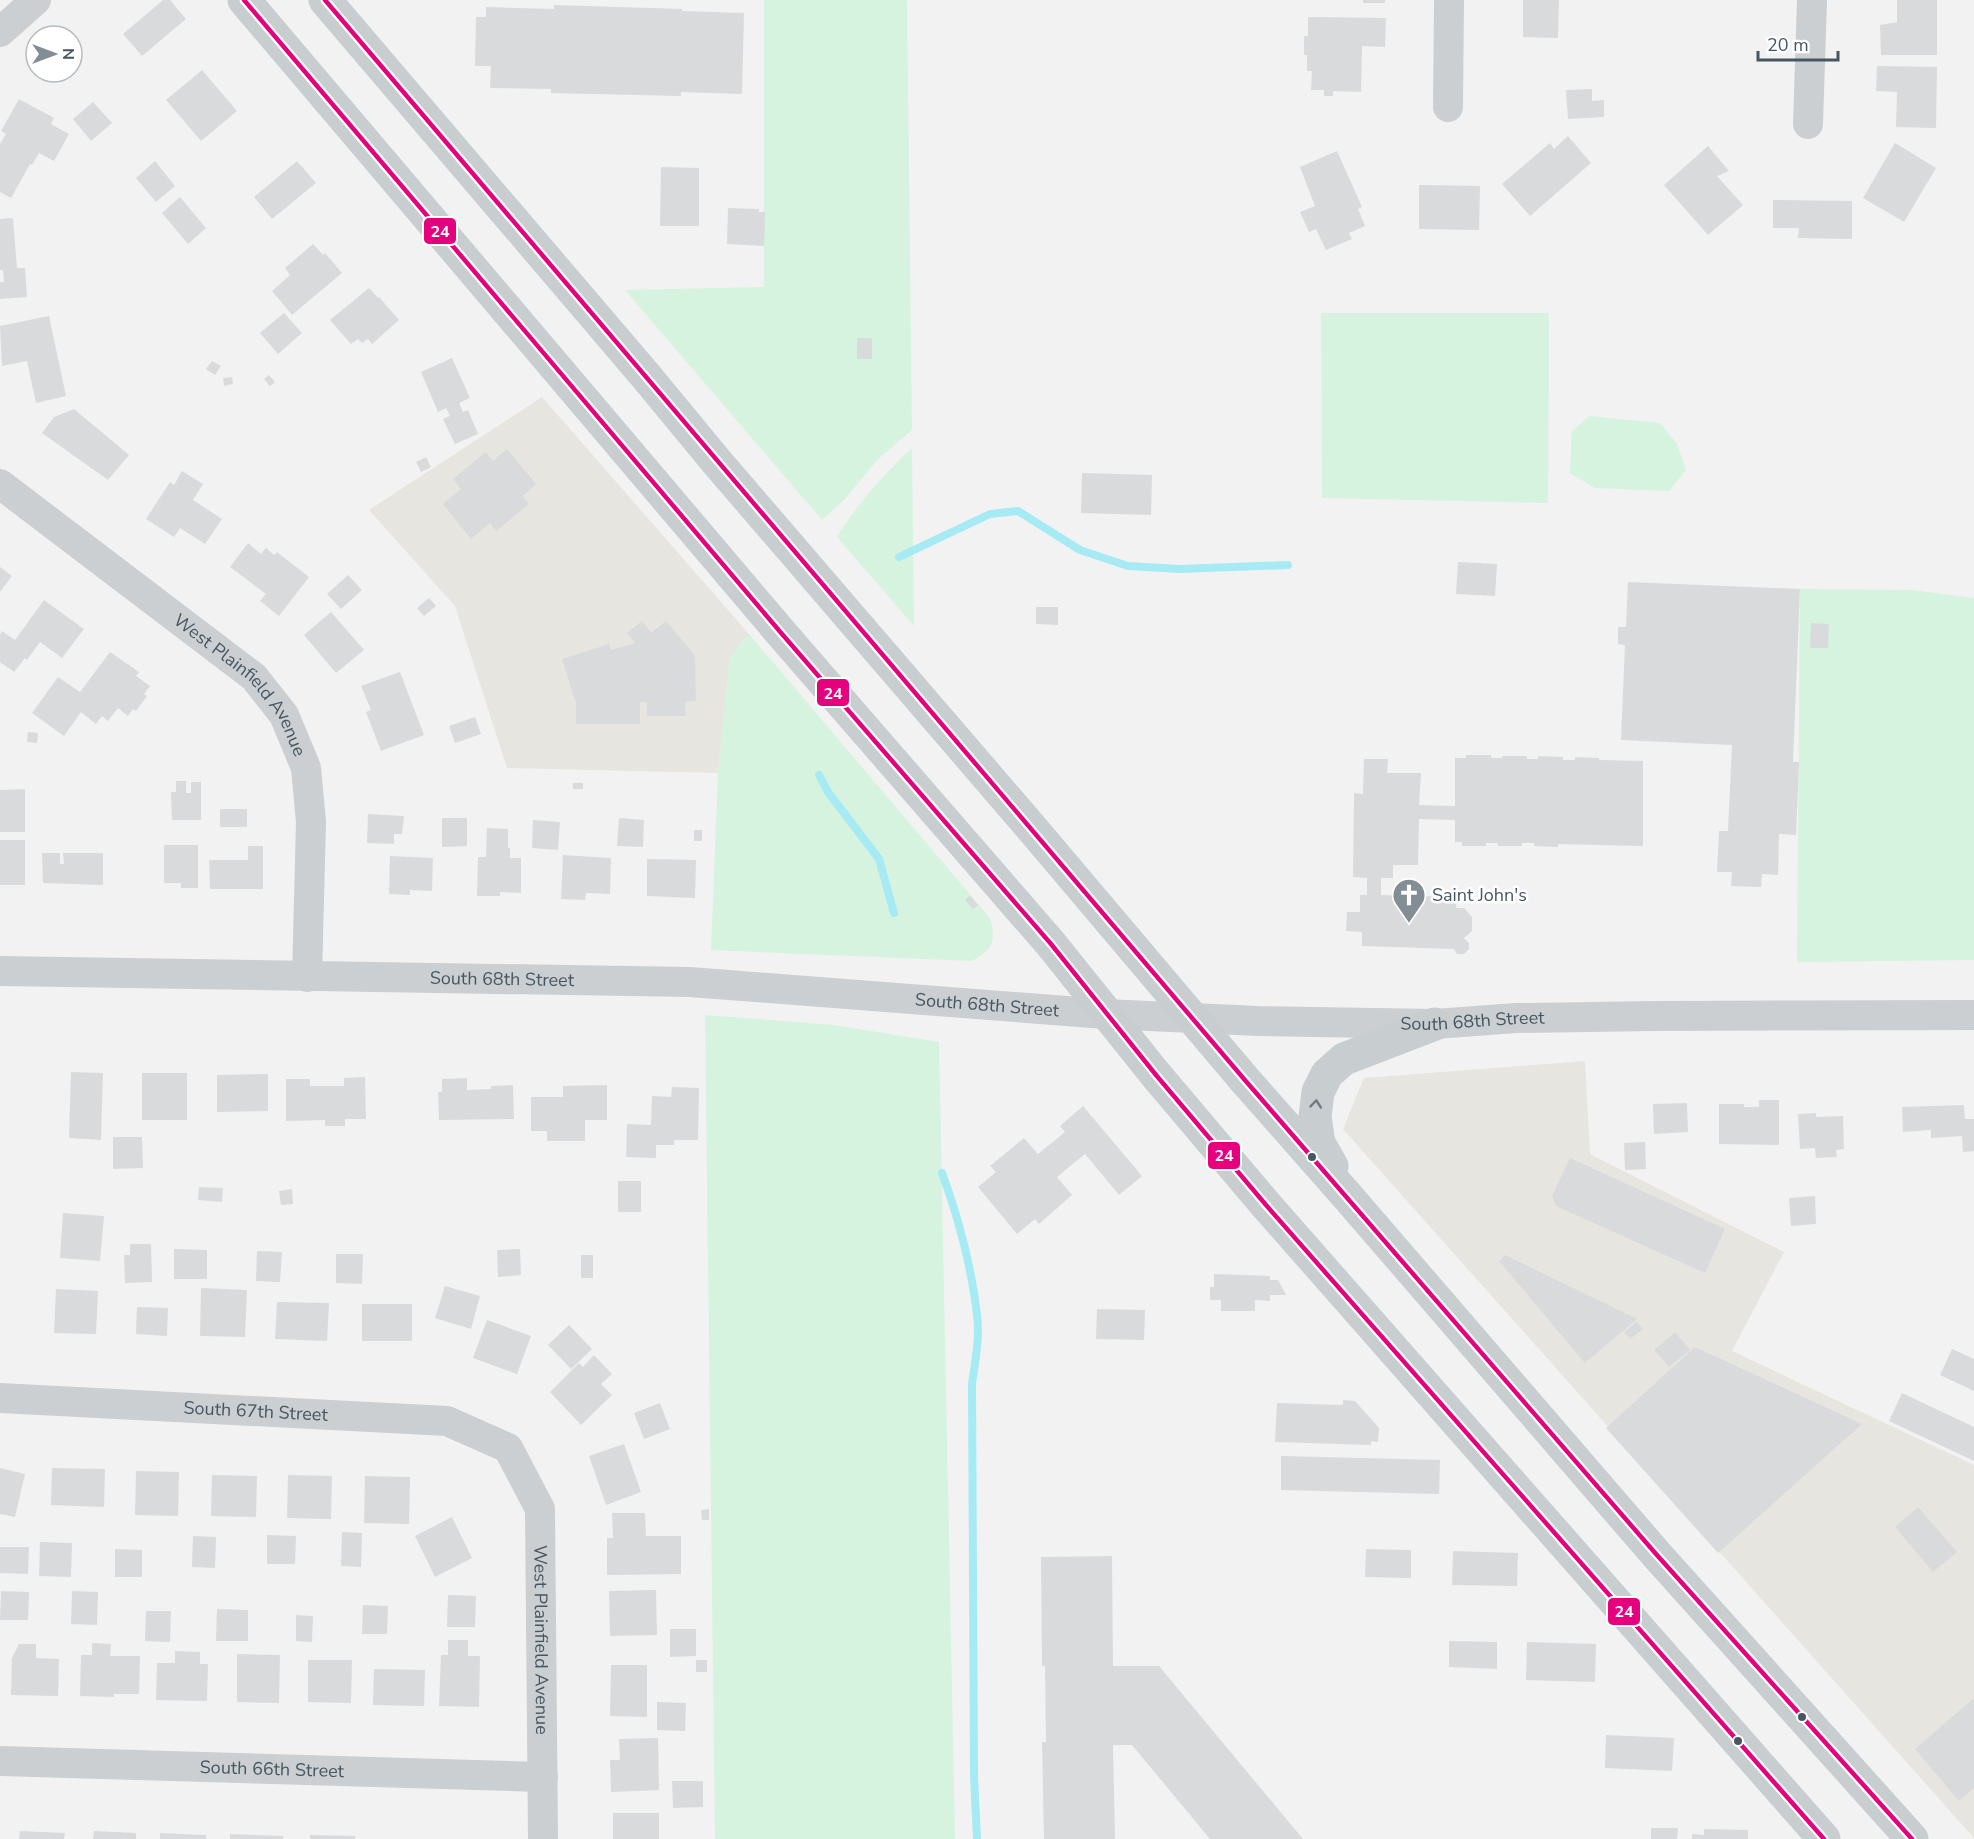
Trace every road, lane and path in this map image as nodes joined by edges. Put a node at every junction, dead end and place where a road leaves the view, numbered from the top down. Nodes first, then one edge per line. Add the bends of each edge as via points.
1 (36, 0) edge
2 (244, 0) edge
3 (324, 0) edge
4 (1449, 0) edge
5 (1812, 0) edge
6 (0, 32) edge
7 (1448, 107) dead end
8 (1808, 124) dead end
9 (0, 484) edge
10 (0, 971) edge
11 (307, 977) junction
12 (1105, 1014) junction
13 (1974, 1015) edge
14 (1192, 1018) junction
15 (1435, 1024) junction
16 (1348, 1197) junction
17 (0, 1398) edge
18 (508, 1448) joint
19 (0, 1761) edge
20 (543, 1777) junction
21 (543, 1839) edge
22 (1824, 1839) edge
23 (1912, 1839) edge

1 - 6 street
2 - 12 main road via 782,634 1051,944
3 - 14 main road
4 - 7 street
5 - 8 street
9 - 11 street, West Plainfield Avenue via 254,677 284,715 306,768 311,822
10 - 11 street, South 68th Street
11 - 12 street, South 68th Street via 690,982
12 - 14 street, South 68th Street
12 - 22 main road via 1266,1205
13 - 15 street, South 68th Street via 1632,1016
14 - 15 street, South 68th Street
14 - 16 main road
16 -> 15 main road via 1319,1143 1315,1117 1318,1092 1327,1074 1344,1059
16 - 23 main road via 1656,1554
17 - 18 street, South 67th Street via 447,1420
18 - 20 street, West Plainfield Avenue via 540,1509
19 - 20 street, South 66th Street
20 - 21 street, West Plainfield Avenue

